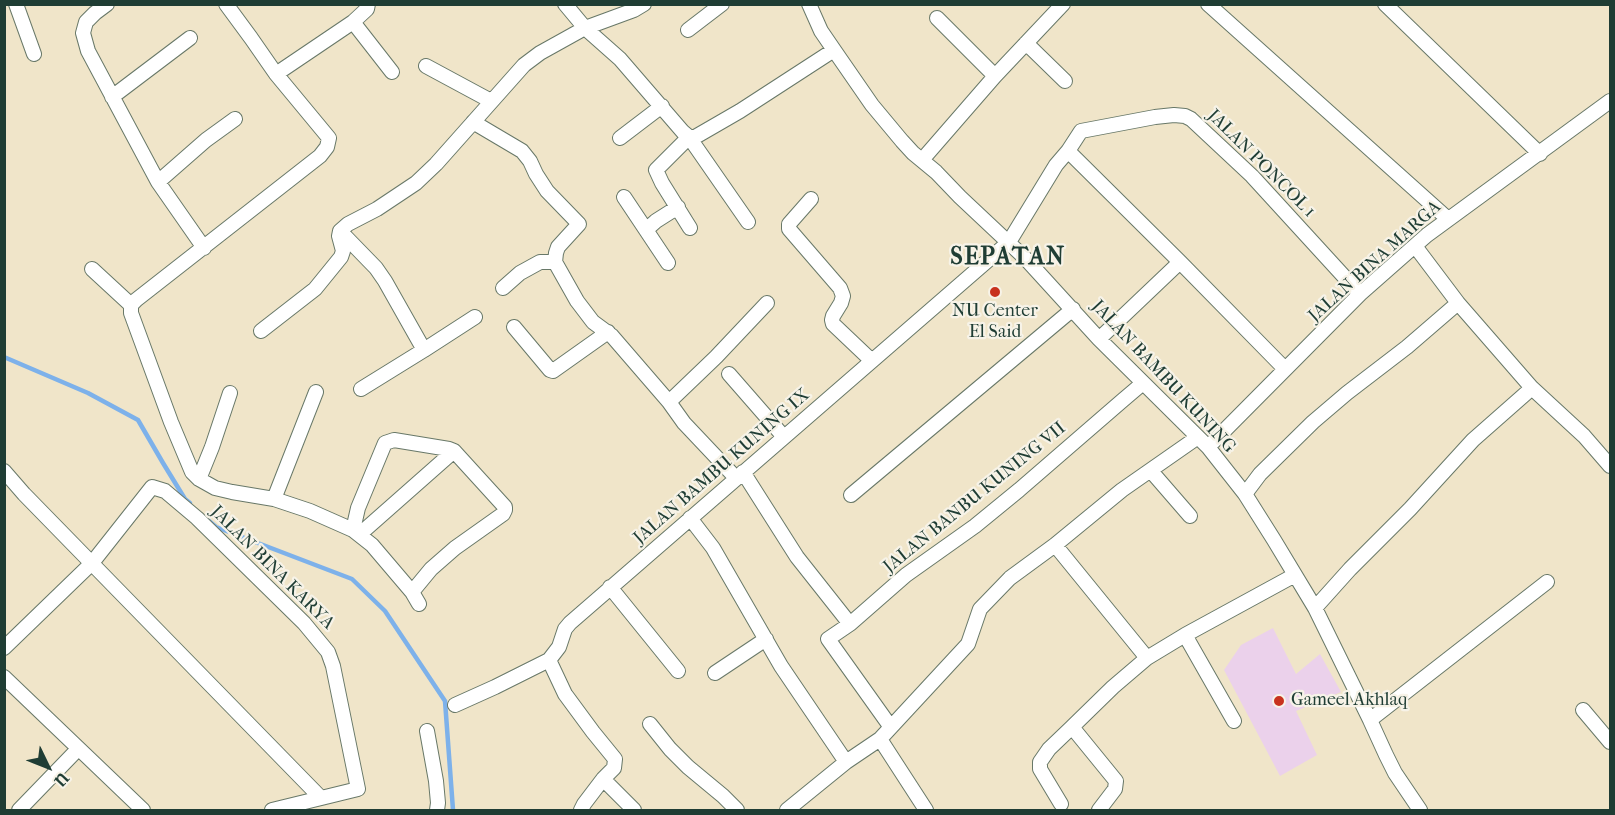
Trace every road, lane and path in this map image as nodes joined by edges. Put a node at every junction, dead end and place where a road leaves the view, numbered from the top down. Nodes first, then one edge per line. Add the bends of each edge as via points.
1 (16, 4) edge
2 (107, 4) edge
3 (226, 4) edge
4 (368, 4) edge
5 (565, 4) edge
6 (644, 4) edge
7 (723, 4) edge
8 (809, 4) edge
9 (1063, 4) edge
10 (1208, 4) edge
11 (1385, 4) edge
12 (937, 18) dead end
13 (353, 22) junction
14 (585, 28) junction
15 (688, 30) dead end
16 (190, 38) dead end
17 (1026, 43) junction
18 (834, 50) junction
19 (34, 54) dead end
20 (426, 66) dead end
21 (392, 72) dead end
22 (276, 74) junction
23 (995, 76) junction
24 (1065, 81) dead end
25 (112, 97) junction
26 (491, 101) junction
27 (1611, 102) edge
28 (662, 106) junction
29 (235, 119) dead end
30 (473, 122) junction
31 (1077, 135) joint
32 (689, 137) junction
33 (620, 138) dead end
34 (1068, 151) junction
35 (1540, 154) junction
36 (922, 160) junction
37 (158, 182) junction
38 (624, 197) dead end
39 (811, 199) dead end
40 (678, 207) junction
41 (1448, 219) junction
42 (748, 222) dead end
43 (690, 228) dead end
44 (646, 230) junction
45 (340, 231) junction
46 (1009, 242) junction
47 (1415, 246) junction
48 (204, 248) junction
49 (555, 262) junction
50 (1180, 262) junction
51 (668, 263) dead end
52 (92, 269) dead end
53 (503, 288) dead end
54 (1360, 294) junction
55 (767, 303) dead end
56 (1458, 303) junction
57 (131, 306) junction
58 (1073, 309) junction
59 (475, 316) dead end
60 (514, 327) dead end
61 (261, 331) dead end
62 (608, 332) junction
63 (1099, 339) junction
64 (424, 350) junction
65 (872, 361) junction
66 (1285, 369) junction
67 (729, 374) dead end
68 (1143, 383) junction
69 (1532, 388) junction
70 (361, 389) dead end
71 (316, 392) dead end
72 (230, 393) dead end
73 (669, 402) junction
74 (784, 437) junction
75 (1203, 442) junction
76 (454, 451) junction
77 (1611, 466) edge
78 (4, 471) edge
79 (1150, 471) junction
80 (740, 475) junction
81 (199, 479) junction
82 (1245, 494) junction
83 (850, 495) dead end
84 (274, 499) junction
85 (1190, 516) dead end
86 (690, 518) junction
87 (356, 532) junction
88 (1055, 545) junction
89 (92, 562) junction
90 (1295, 575) junction
91 (1547, 582) dead end
92 (610, 587) junction
93 (1315, 608) junction
94 (850, 624) junction
95 (1185, 635) junction
96 (766, 639) junction
97 (4, 648) edge
98 (1147, 658) junction
99 (549, 660) junction
100 (678, 671) dead end
101 (715, 673) dead end
102 (4, 677) edge
103 (455, 705) dead end
104 (1583, 710) dead end
105 (1370, 720) junction
106 (1234, 721) dead end
107 (650, 724) dead end
108 (890, 726) junction
109 (1072, 728) junction
110 (427, 731) dead end
111 (880, 739) junction
112 (1611, 742) edge
113 (78, 749) junction
114 (846, 762) junction
115 (603, 779) junction
116 (321, 798) junction
117 (1061, 804) dead end
118 (19, 810) edge
119 (143, 810) edge
120 (272, 810) edge
121 (437, 810) edge
122 (581, 810) edge
123 (634, 810) edge
124 (737, 810) edge
125 (787, 810) edge
126 (926, 810) edge
127 (1099, 810) edge
128 (1420, 810) edge

1 - 19 street
2 - 25 street via 86,22 83,33
3 - 22 street
4 - 13 street
5 - 14 street
6 - 14 street
7 - 15 street
8 - 18 street, JALAN BAMBU KUNING
9 - 17 street
10 - 41 street
11 - 35 street
12 - 23 street
13 - 21 street
13 - 22 street
14 - 26 street via 524,65
14 - 28 street via 620,59
16 - 25 street
17 - 23 street
17 - 24 street
18 - 32 street via 740,111
18 - 36 street, JALAN BAMBU KUNING via 888,125
20 - 26 street
22 - 48 street via 328,138 327,147
23 - 36 street
25 - 37 street
26 - 30 street
27 - 35 street, JALAN BINA MARGA
28 - 32 street
28 - 33 street
29 - 37 street
30 - 45 street via 416,183
30 - 49 street via 522,151 547,191 579,224 558,247
31 - 34 street, JALAN BAMBU KUNING IX
31 - 54 street, JALAN PONCOL 1 via 1155,117 1174,115 1191,119 1252,176
32 - 40 street via 656,170
32 - 42 street
34 - 46 street, JALAN BAMBU KUNING IX
34 - 50 street
35 - 41 street, JALAN BINA MARGA
36 - 46 street, JALAN BAMBU KUNING
37 - 48 street
38 - 44 street
39 - 65 street via 789,224 789,230 840,288 843,296 833,324
40 - 43 street
40 - 44 street
41 - 47 street, JALAN BINA MARGA
44 - 51 street
45 - 61 street via 341,257 315,289
45 - 64 street via 376,268
46 - 58 street, JALAN BAMBU KUNING
46 - 65 street, JALAN BAMBU KUNING IX
47 - 54 street, JALAN BINA MARGA
47 - 56 street
48 - 57 street
49 - 53 street via 540,262
49 - 62 street via 577,301 593,322
50 - 63 street
50 - 66 street
52 - 57 street
54 - 66 street, JALAN BINA MARGA
55 - 73 street
56 - 69 street
56 - 82 street via 1313,422
57 - 81 street via 171,422 192,472
58 - 63 street, JALAN BAMBU KUNING
58 - 83 street
59 - 64 street
60 - 62 street via 553,371
62 - 73 street
63 - 68 street, JALAN BAMBU KUNING
64 - 70 street
65 - 74 street, JALAN BAMBU KUNING IX
66 - 75 street, JALAN BINA MARGA
67 - 74 street
68 - 75 street, JALAN BAMBU KUNING
68 - 94 street, JALAN BANBU KUNING VII via 1019,490 906,575
69 - 77 street
69 - 93 street via 1461,452
71 - 84 street
72 - 81 street
73 - 80 street via 684,423
74 - 80 street, JALAN BAMBU KUNING IX
75 - 79 street, JALAN BINA MARGA
75 - 82 street, JALAN BAMBU KUNING
76 - 87 street
76 - 87 street via 394,440 385,443 358,508
76 - 87 street via 505,510 431,569 416,598 372,545
78 - 89 street
79 - 85 street
79 - 88 street, JALAN BINA MARGA
80 - 86 street, JALAN BAMBU KUNING IX
80 - 94 street
81 - 84 street via 215,488
82 - 90 street, JALAN BAMBU KUNING
84 - 87 street
86 - 92 street, JALAN BAMBU KUNING IX
86 - 96 street via 713,548
88 - 98 street
88 - 108 street, JALAN BINA MARGA via 1010,578 980,609 968,644
89 - 97 street
89 - 116 street
89 - 116 street, JALAN BINA KARYA via 152,487 165,491 197,518 304,623 328,652 358,789
90 - 93 street, JALAN BAMBU KUNING
90 - 95 street
91 - 105 street
92 - 99 street, JALAN BAMBU KUNING IX via 570,622
92 - 100 street
93 - 105 street, JALAN BAMBU KUNING
94 - 108 street, JALAN BANBU KUNING VII via 828,639
95 - 98 street
95 - 106 street
96 - 101 street
96 - 114 street
98 - 109 street
99 - 103 street
99 - 115 street via 565,694 615,759 615,768
102 - 113 street
104 - 112 street
105 - 128 street, JALAN BAMBU KUNING via 1395,773
107 - 124 street via 670,749
108 - 111 street, JALAN BINA MARGA
109 - 117 street via 1040,762 1040,769
109 - 127 street via 1116,782
110 - 121 street
111 - 114 street, JALAN BINA MARGA
111 - 126 street
113 - 118 street
113 - 119 street
114 - 125 street, JALAN BINA MARGA
115 - 122 street
115 - 123 street
116 - 120 street

